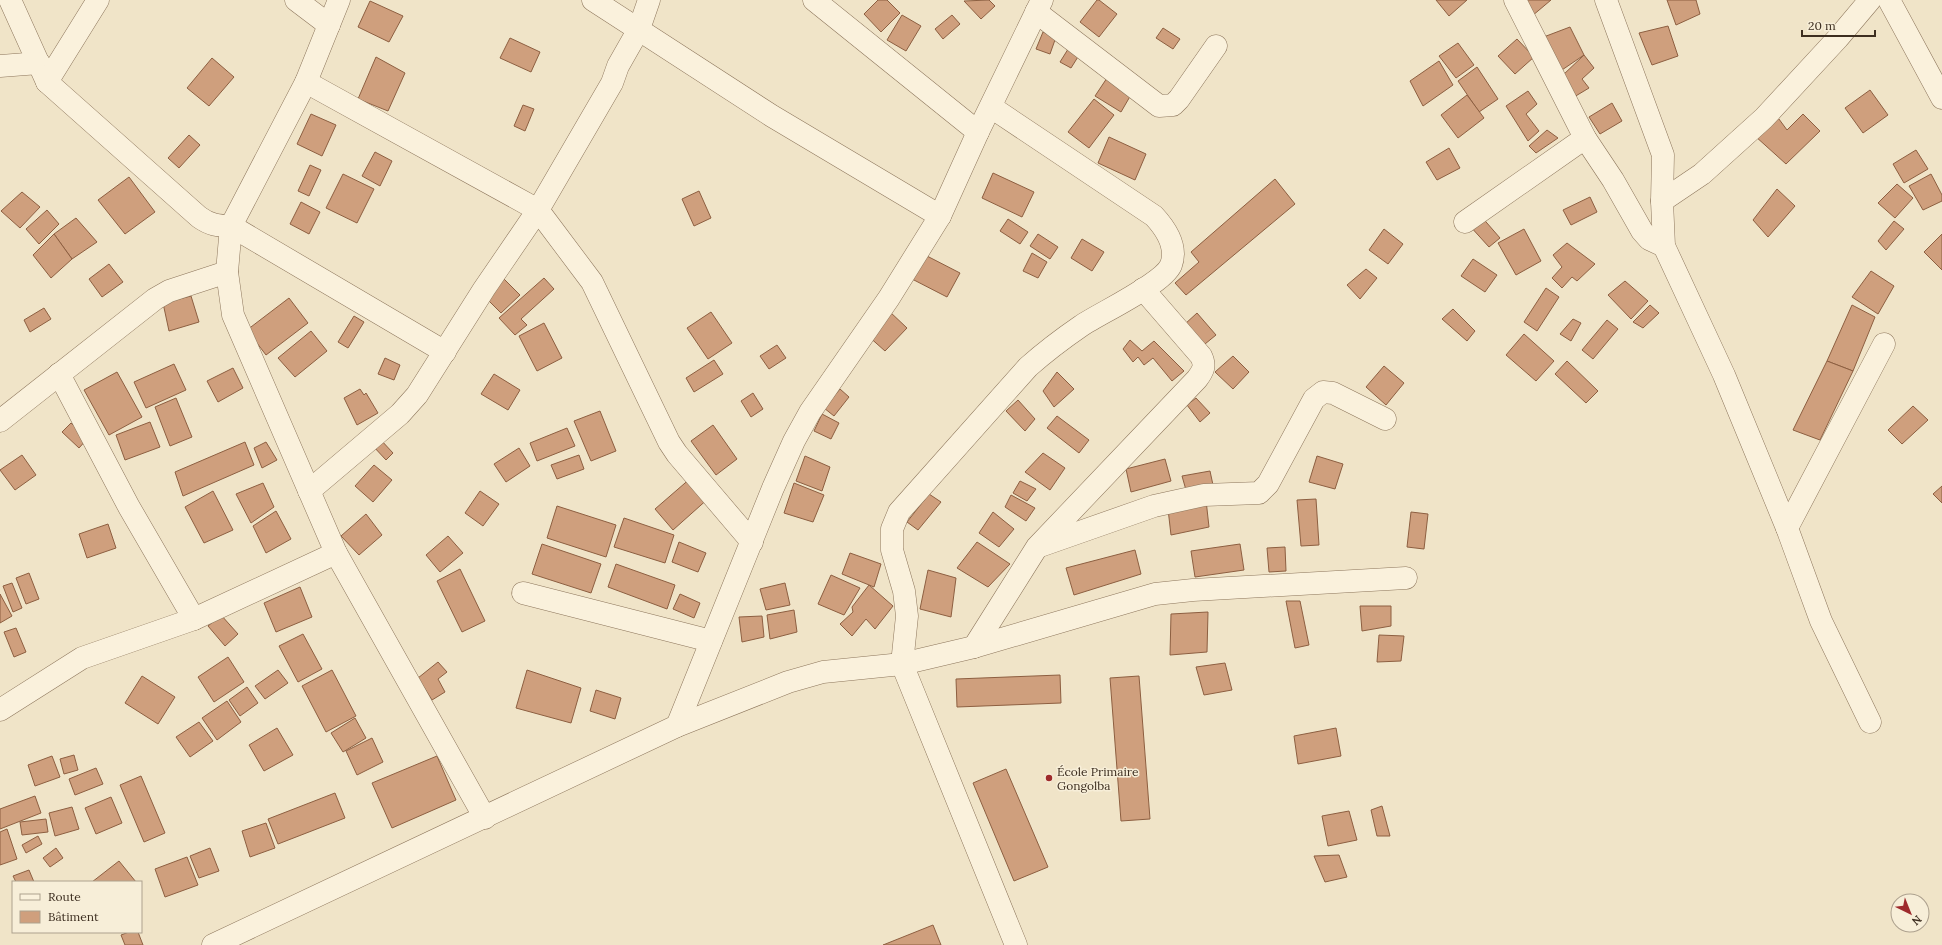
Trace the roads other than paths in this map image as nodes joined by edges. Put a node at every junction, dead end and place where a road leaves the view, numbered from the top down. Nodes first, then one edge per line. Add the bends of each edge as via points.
1 (10, 0) edge
2 (98, 0) edge
3 (296, 0) edge
4 (339, 0) edge
5 (593, 0) edge
6 (649, 0) edge
7 (814, 0) edge
8 (1515, 0) edge
9 (1606, 0) edge
10 (1870, 0) edge
11 (1889, 0) edge
12 (1039, 6) edge
13 (329, 25) junction
14 (639, 29) junction
15 (1216, 46) dead end
16 (0, 66) edge
17 (43, 72) junction
18 (306, 82) junction
19 (1942, 98) edge
20 (991, 107) junction
21 (978, 132) junction
22 (1585, 138) junction
23 (1662, 201) junction
24 (538, 210) junction
25 (940, 216) junction
26 (1465, 222) dead end
27 (232, 226) junction
28 (1664, 246) junction
29 (227, 272) junction
30 (1143, 289) junction
31 (1884, 344) dead end
32 (445, 352) junction
33 (59, 374) junction
34 (1385, 419) dead end
35 (0, 421) edge
36 (309, 491) junction
37 (1787, 528) junction
38 (752, 542) junction
39 (1037, 547) junction
40 (336, 553) junction
41 (1406, 578) dead end
42 (523, 593) dead end
43 (194, 619) junction
44 (711, 641) junction
45 (974, 647) junction
46 (902, 664) junction
47 (0, 710) edge
48 (1870, 722) dead end
49 (677, 726) junction
50 (485, 818) junction
51 (213, 945) edge
52 (1016, 945) edge

1 - 17 street
2 - 17 street
3 - 13 street
4 - 13 street
5 - 14 street
6 - 14 street
7 - 21 street
8 - 22 street
9 - 23 street via 1663,155
10 - 23 street via 1764,118 1702,174
11 - 19 street
12 - 15 street via 1159,106 1173,106 1180,99
12 - 20 street
13 - 18 street
14 - 24 street via 604,98
14 - 25 street via 772,116
16 - 17 street
17 - 27 street via 199,217 217,226
18 - 24 street
18 - 27 street
20 - 21 street
20 - 30 street via 1154,216 1166,230 1173,248 1171,265 1159,279
21 - 25 street
22 - 26 street
22 - 28 street via 1646,237
23 - 28 street
24 - 32 street
24 - 38 street via 592,282 669,442
25 - 38 street via 889,298 810,412 794,440
27 - 29 street
27 - 32 street
28 - 37 street via 1724,375
29 - 33 street via 163,294
29 - 36 street via 233,315
30 - 39 street via 1201,356 1203,370
30 - 46 street via 1082,325 1028,367 899,512 892,529 892,550 904,591 908,616
31 - 37 street
32 - 36 street via 417,395 400,414
33 - 35 street
33 - 43 street via 129,507
34 - 39 street via 1333,393 1323,392 1314,399 1268,484 1259,493 1204,495 1154,506
36 - 40 street
37 - 48 street via 1821,621
38 - 44 street
39 - 45 street
40 - 43 street
40 - 50 street
41 - 45 street via 1156,594
42 - 44 street
43 - 47 street via 82,658
44 - 49 street
45 - 46 street
46 - 49 street via 816,674 750,696
46 - 52 street
49 - 50 street
50 - 51 street

